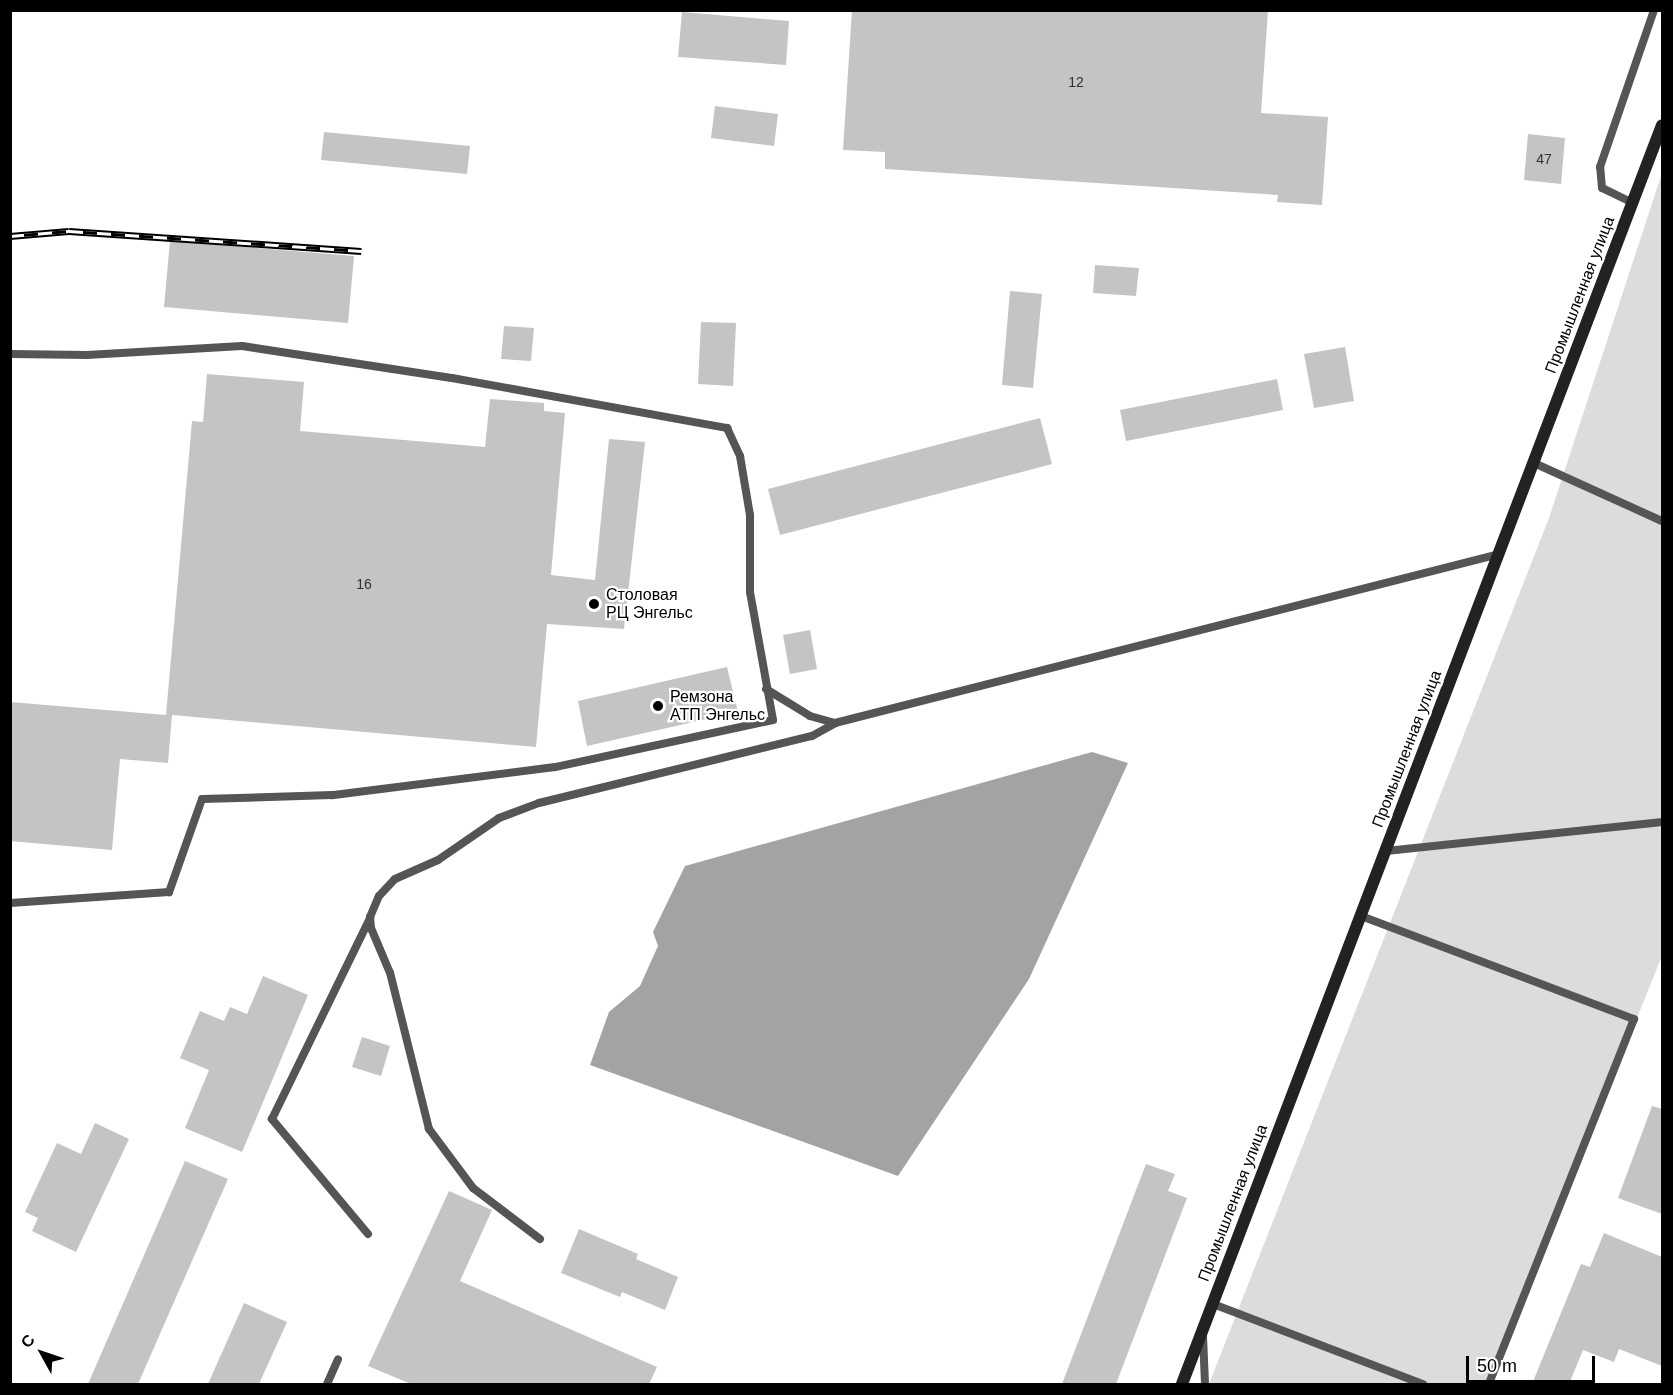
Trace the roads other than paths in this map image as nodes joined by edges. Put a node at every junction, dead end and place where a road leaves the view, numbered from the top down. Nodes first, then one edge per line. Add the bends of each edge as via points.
1 (1654, 10) edge
2 (1662, 125) edge
3 (1633, 203) junction
4 (10, 354) edge
5 (1534, 463) junction
6 (1662, 521) edge
7 (1499, 554) junction
8 (766, 688) junction
9 (835, 723) junction
10 (1662, 822) edge
11 (1386, 850) junction
12 (10, 903) edge
13 (1361, 915) junction
14 (370, 917) junction
15 (368, 1234) dead end
16 (540, 1239) dead end
17 (1213, 1304) junction
18 (1203, 1329) junction
19 (338, 1359) dead end
20 (327, 1384) edge
21 (1182, 1384) edge
22 (1205, 1384) edge
23 (1423, 1384) edge
24 (1489, 1384) edge

1 - 3 lane via 1599,174 1602,189
2 - 3 street, Промышленная улица
3 - 5 street, Промышленная улица
4 - 8 lane via 87,356 242,345 727,428 740,456 750,515 750,592
5 - 6 lane
5 - 7 street, Промышленная улица
7 - 9 lane
7 - 11 street, Промышленная улица
8 - 9 lane via 810,716
8 - 12 lane via 773,720 555,767 332,795 202,799 168,892
9 - 14 lane via 812,736 539,803 499,818 438,860 395,879 379,896
10 - 11 lane
11 - 13 street, Промышленная улица
13 - 17 street, Промышленная улица
13 - 24 lane via 1634,1018
14 - 15 lane via 272,1119
14 - 16 lane via 390,973 429,1129 473,1188
17 - 18 street, Промышленная улица
17 - 23 lane
18 - 21 street, Промышленная улица
18 - 22 lane
19 - 20 lane

